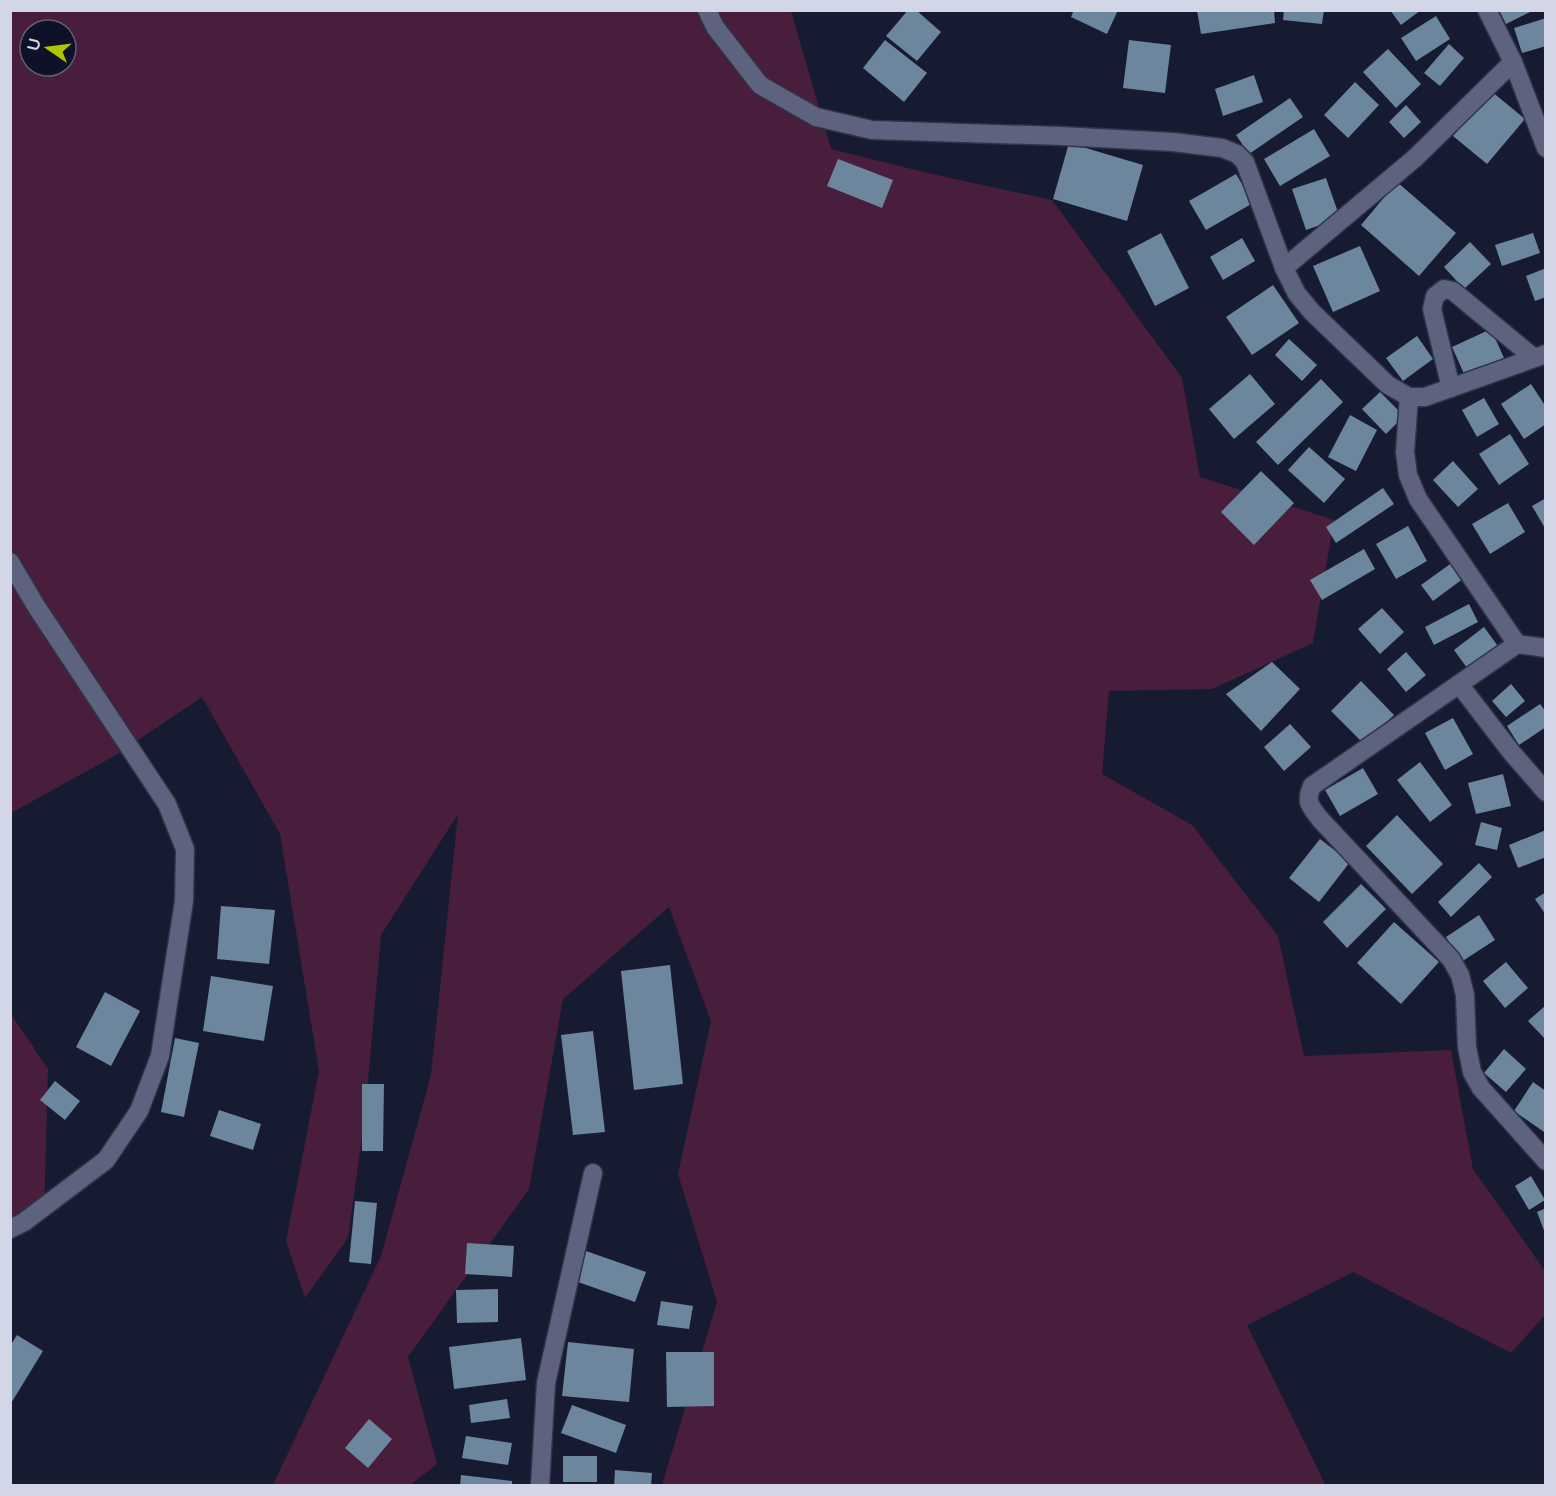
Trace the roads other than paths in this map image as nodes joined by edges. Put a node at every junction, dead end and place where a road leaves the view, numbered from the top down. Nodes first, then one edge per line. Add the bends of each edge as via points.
1 (707, 10) edge
2 (1487, 10) edge
3 (1513, 62) junction
4 (1545, 148) edge
5 (1284, 268) junction
6 (1540, 356) edge
7 (1451, 388) junction
8 (1409, 397) junction
9 (10, 561) edge
10 (1516, 644) junction
11 (1545, 648) edge
12 (1459, 684) junction
13 (1545, 792) edge
14 (1545, 1161) edge
15 (593, 1173) dead end
16 (10, 1229) edge
17 (540, 1485) edge

1 - 5 street via 715,27 760,85 816,117 872,130 1173,142 1222,148 1237,154 1245,162
2 - 3 street
3 - 4 street
3 - 5 street via 1415,158
5 - 8 street via 1312,312 1388,385
6 - 7 street
6 - 7 street via 1453,291 1444,289 1436,296 1432,309
7 - 8 street via 1425,397
8 - 10 street via 1404,452 1418,499
9 - 16 street via 167,804 185,849 184,900 160,1056 139,1111 106,1160
10 - 11 street
10 - 12 street
12 - 13 street
12 - 14 street via 1312,786 1308,795 1310,806 1320,819 1451,959 1465,995 1472,1072 1481,1088
15 - 17 street via 546,1383

